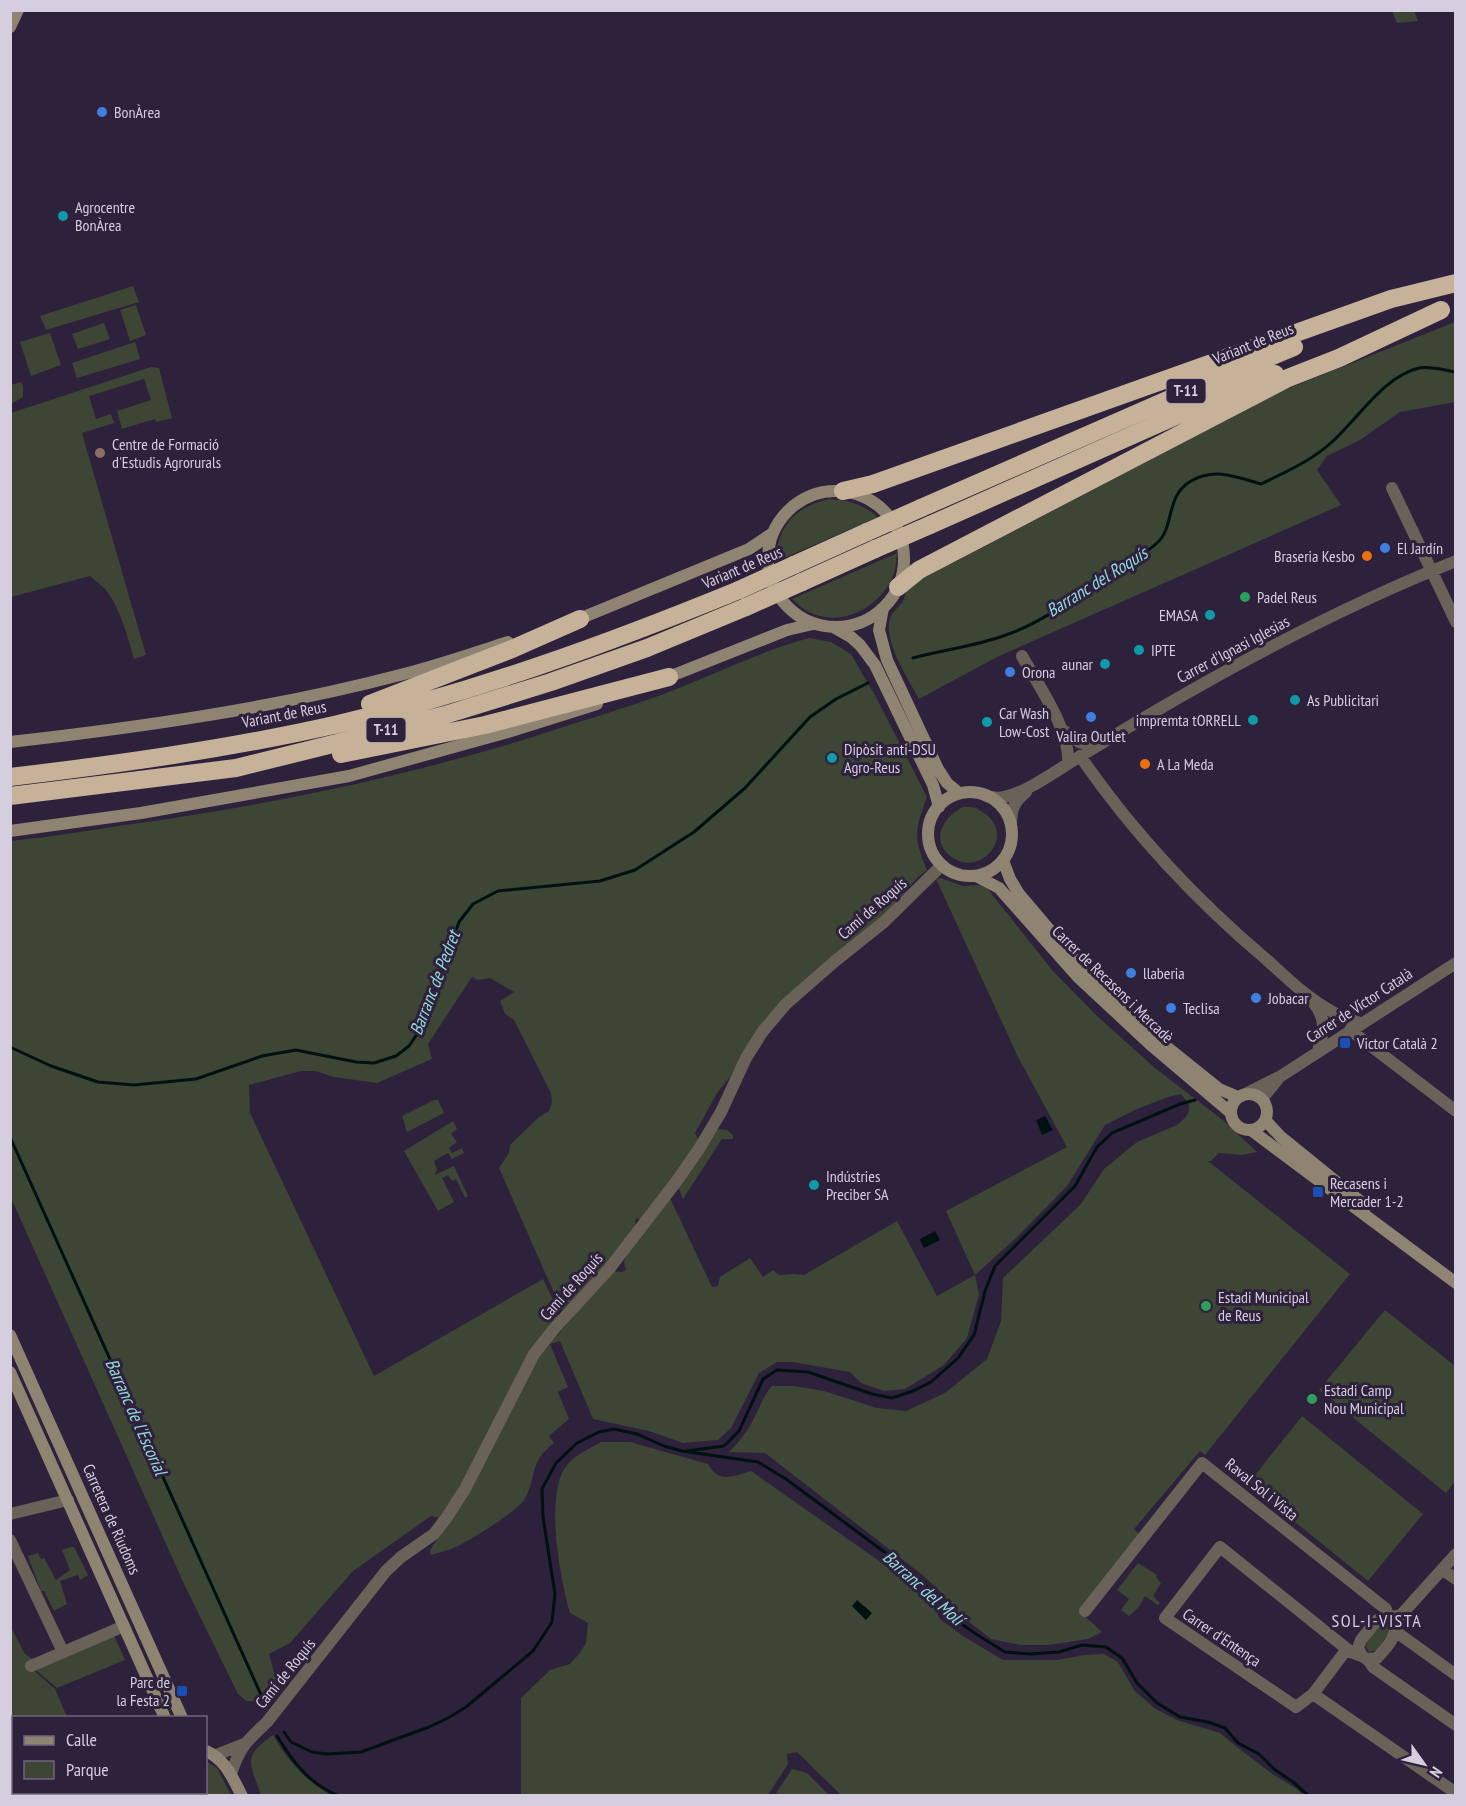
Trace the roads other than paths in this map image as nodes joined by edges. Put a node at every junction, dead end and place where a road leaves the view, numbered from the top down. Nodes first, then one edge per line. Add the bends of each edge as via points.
1 (18, 10) edge
2 (10, 27) edge
3 (1455, 284) edge
4 (1448, 307) edge
5 (1392, 488) dead end
6 (843, 491) junction
7 (773, 533) junction
8 (1455, 561) edge
9 (1431, 571) junction
10 (898, 587) junction
11 (883, 608) junction
12 (580, 619) junction
13 (1455, 622) edge
14 (813, 624) junction
15 (834, 627) junction
16 (1022, 656) dead end
17 (669, 677) junction
18 (1063, 729) junction
19 (10, 742) edge
20 (209, 748) junction
21 (1094, 748) junction
22 (1080, 756) junction
23 (1068, 764) junction
24 (236, 768) junction
25 (10, 777) edge
26 (1035, 784) junction
27 (959, 793) junction
28 (10, 796) edge
29 (986, 796) junction
30 (939, 807) junction
31 (1011, 826) junction
32 (10, 831) edge
33 (1004, 860) junction
34 (942, 865) junction
35 (976, 876) junction
36 (1455, 963) edge
37 (1307, 994) junction
38 (1355, 1027) junction
39 (1318, 1052) junction
40 (1281, 1076) junction
41 (1240, 1097) junction
42 (1262, 1100) junction
43 (1455, 1110) edge
44 (1231, 1113) junction
45 (1265, 1120) junction
46 (1251, 1130) junction
47 (1455, 1274) edge
48 (1455, 1283) edge
49 (10, 1335) edge
50 (10, 1372) edge
51 (68, 1500) junction
52 (10, 1514) edge
53 (10, 1540) edge
54 (1455, 1554) edge
55 (1443, 1570) junction
56 (1455, 1579) edge
57 (1084, 1611) dead end
58 (1388, 1617) junction
59 (124, 1626) junction
60 (1395, 1631) junction
61 (1347, 1649) junction
62 (63, 1652) junction
63 (1365, 1657) junction
64 (31, 1666) dead end
65 (1455, 1675) edge
66 (1312, 1694) junction
67 (164, 1716) edge
68 (181, 1716) edge
69 (1455, 1725) edge
70 (244, 1744) junction
71 (211, 1753) edge
72 (231, 1774) junction
73 (1455, 1793) edge
74 (242, 1796) edge

1 - 2 street
3 - 6 highway via 1391,299 895,477
3 - 20 highway, Variant de Reus / T-11, bridge via 1197,387 638,631 441,697 334,725
4 - 10 highway via 1288,378 919,570
4 - 24 highway, T-11, bridge via 1241,387 647,648 445,715
5 - 9 street
6 - 7 street via 804,499 780,519
6 - 10 street via 876,503 898,530 904,564
7 - 12 street via 749,549
7 - 14 street via 768,570 776,593 792,611
8 - 9 street, Carrer d'Ignasi Iglesias
9 - 13 street
9 - 21 street, Carrer d'Ignasi Iglesias via 1250,657
10 - 11 street
11 - 15 street via 861,623
11 - 27 street via 879,630 887,660 938,769
12 - 19 street via 406,674 319,695 152,725
12 - 20 highway via 387,699
14 - 15 street
14 - 17 street via 786,630
15 - 30 street via 860,645 875,665 933,785
16 - 18 street
17 - 24 highway via 485,726 272,769
17 - 32 street via 570,713 349,776 165,810
18 - 21 street
18 - 23 street
20 - 25 highway, Variant de Reus / T-11 via 133,763
21 - 22 street, Carrer d'Ignasi Iglesias
22 - 23 street, Carrer d'Ignasi Iglesias
22 - 37 street via 1158,856 1222,922
23 - 26 street, Carrer d'Ignasi Iglesias
24 - 28 highway, T-11
26 - 29 street, Carrer d'Ignasi Iglesias via 1002,798
26 - 31 street, Carrer d'Ignasi Iglesias via 1014,802
27 - 29 street
27 - 30 street
29 - 31 street via 999,806
30 - 34 street via 928,831 931,850
31 - 33 street
33 - 35 street
33 - 41 street, Carrer de Recasens i Mercadè via 1019,894 1074,960 1153,1036 1219,1089
34 - 35 street via 957,874
34 - 70 street, Camí de Roquís via 884,922 786,1004 763,1032 721,1112 676,1182 609,1269 534,1354 447,1517 434,1534 386,1571 267,1722
35 - 44 street, Carrer de Recasens i Mercadè via 999,888 1078,977
36 - 38 street, Carrer de Víctor Català
37 - 38 street
37 - 39 street via 1323,1017
38 - 39 street, Carrer de Víctor Català
38 - 43 street
39 - 40 street, Carrer de Víctor Català
40 - 41 street, Carrer de Víctor Català
40 - 42 street, Carrer de Víctor Català
41 - 42 street via 1252,1094
41 - 44 street
42 - 45 street via 1267,1107
44 - 46 street via 1237,1125
45 - 46 street
45 - 47 street via 1354,1197
46 - 48 street
49 - 68 street, Carretera de Riudoms
50 - 51 street, Carretera de Riudoms
51 - 52 street
51 - 59 street, Carretera de Riudoms
53 - 62 street
54 - 55 street
55 - 56 street
55 - 58 street via 1401,1615
57 - 58 street, Raval Sol i Vista via 1202,1463 1386,1610
58 - 60 street
58 - 63 street via 1377,1620 1361,1640 1358,1648
59 - 62 street
59 - 67 street, Carretera de Riudoms
60 - 63 street via 1377,1658
60 - 65 street
61 - 63 street
61 - 66 street
61 - 66 street, Carrer d'Entença via 1220,1547 1165,1618 1296,1707
62 - 64 street
63 - 69 street via 1373,1667
66 - 73 street
70 - 71 street, Camí de Roquís
70 - 72 street, Camí de Roquís
71 - 72 street via 224,1762
72 - 74 street

